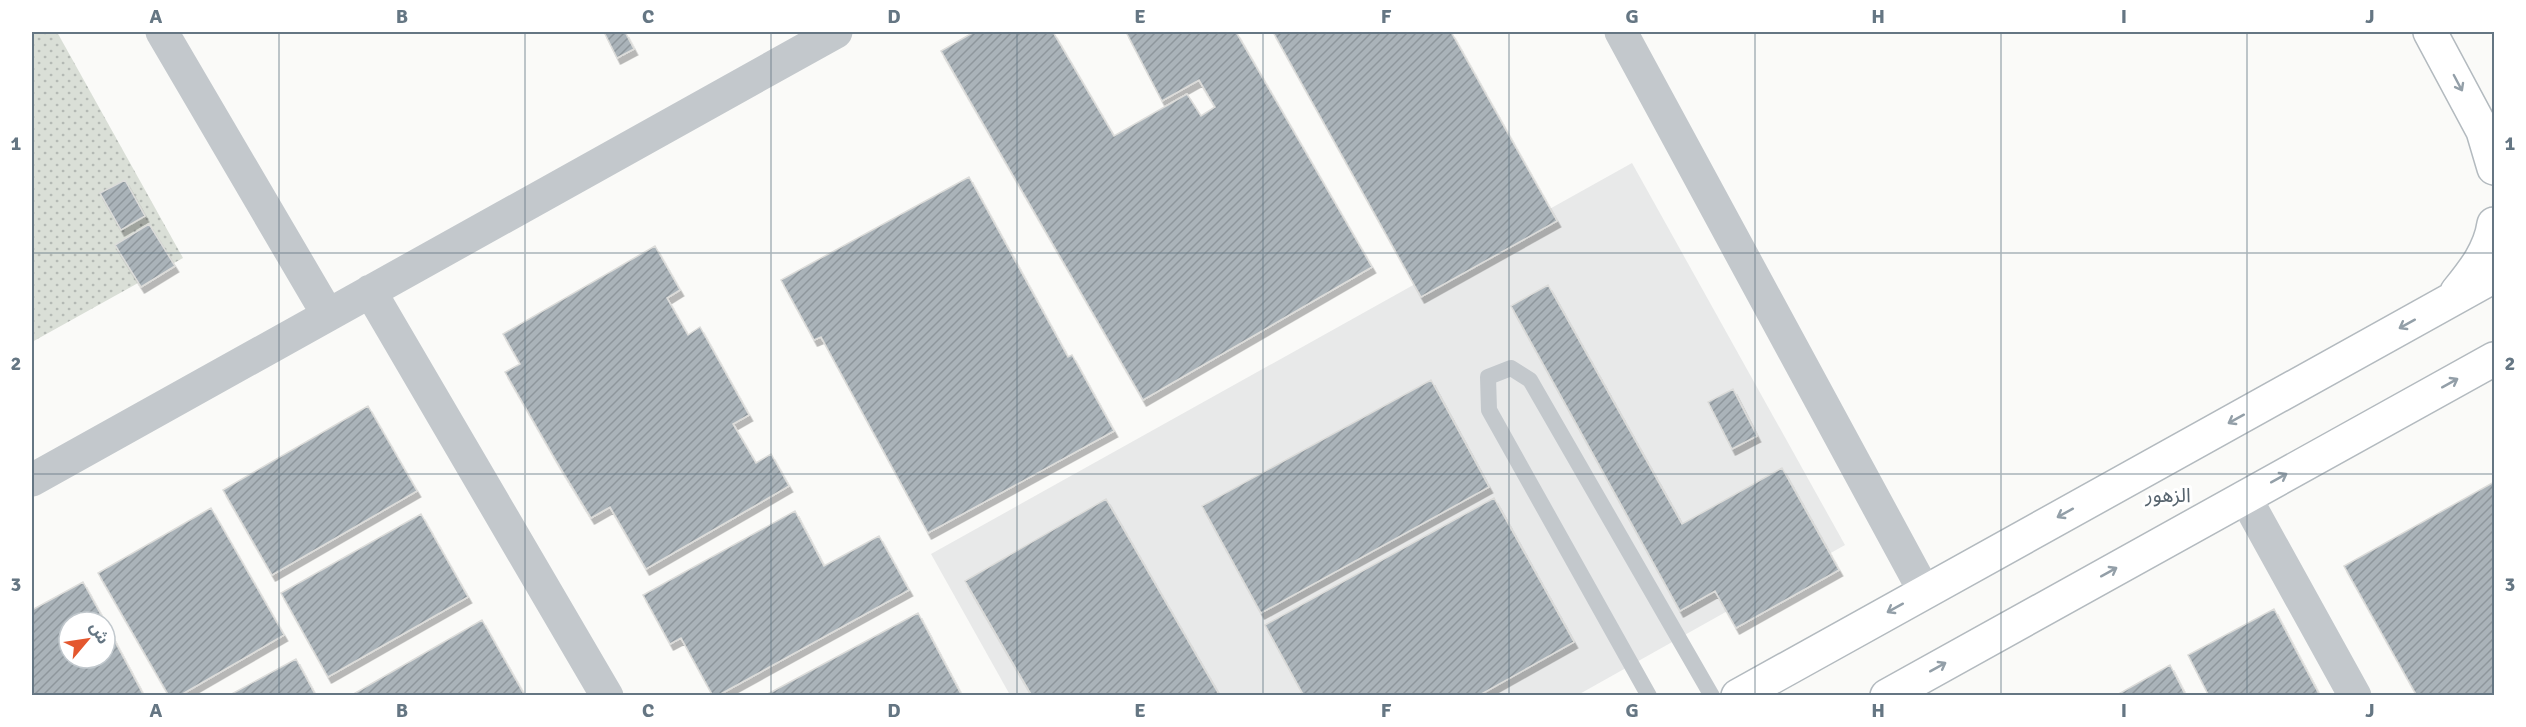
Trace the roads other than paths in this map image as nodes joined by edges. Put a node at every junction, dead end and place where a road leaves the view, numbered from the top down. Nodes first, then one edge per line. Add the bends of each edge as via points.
1 (162, 32) edge
2 (1621, 32) edge
3 (2430, 32) edge
4 (823, 35) edge
5 (2489, 137) edge
6 (2494, 168) edge
7 (2494, 224) edge
8 (2494, 276) edge
9 (370, 291) junction
10 (2452, 299) junction
11 (328, 315) junction
12 (2494, 359) edge
13 (32, 480) edge
14 (2245, 497) junction
15 (1924, 591) junction
16 (607, 696) edge
17 (1649, 696) edge
18 (1712, 696) edge
19 (1738, 696) edge
20 (1887, 696) edge
21 (2355, 696) edge

1 - 11 street
2 - 15 street
3 -> 5 street
4 - 9 street
5 - 6 street
7 - 10 street via 2479,265
8 - 10 street
9 - 11 street
9 - 16 street
10 -> 15 street
11 - 13 street
14 -> 12 street
20 -> 14 street
14 - 21 street
15 -> 19 street
17 - 18 lane via 1489,410 1488,377 1510,368 1530,380

